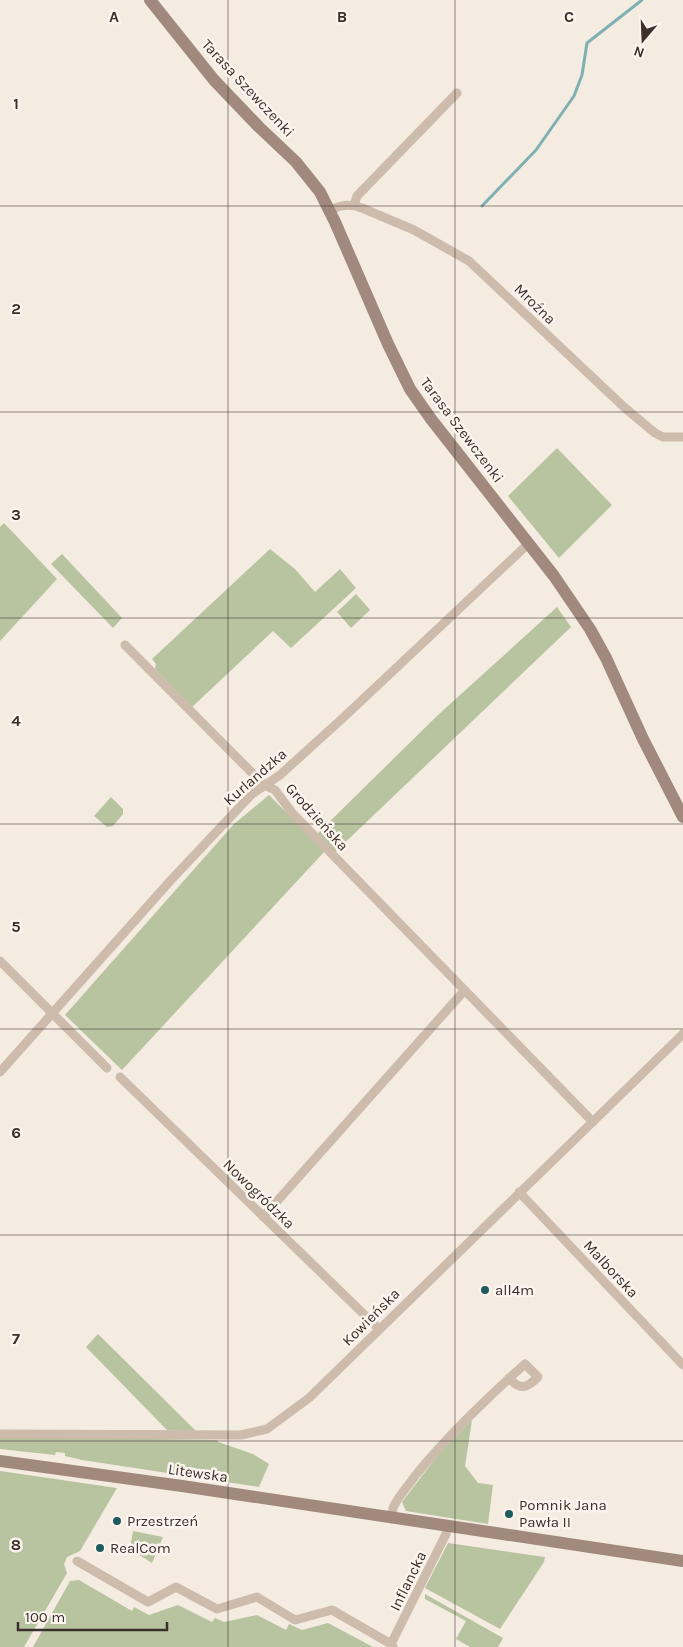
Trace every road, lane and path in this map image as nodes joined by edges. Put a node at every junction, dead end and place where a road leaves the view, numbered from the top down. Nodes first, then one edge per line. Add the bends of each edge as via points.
1 (150, 0) edge
2 (457, 93) dead end
3 (354, 205) junction
4 (330, 211) junction
5 (683, 437) edge
6 (528, 544) junction
7 (125, 645) dead end
8 (264, 785) junction
9 (683, 817) edge
10 (0, 961) edge
11 (464, 991) junction
12 (52, 1014) junction
13 (683, 1034) edge
14 (107, 1068) dead end
15 (0, 1072) edge
16 (120, 1077) dead end
17 (593, 1122) junction
18 (519, 1192) junction
19 (263, 1217) junction
20 (378, 1330) junction
21 (683, 1364) edge
22 (509, 1378) dead end
23 (0, 1434) edge
24 (0, 1461) edge
25 (392, 1519) junction
26 (447, 1527) junction
27 (77, 1561) dead end
28 (683, 1561) edge
29 (392, 1645) edge

1 - 4 street, Tarasa Szewczenki via 214,80 296,162 320,192
2 - 3 street via 357,196
3 - 4 street via 342,205
3 - 5 street, Mroźna via 414,230 468,261 655,433 663,437
4 - 6 street, Tarasa Szewczenki via 410,390
6 - 8 street, Kurlandzka via 348,714
6 - 9 street, Tarasa Szewczenki via 599,645
7 - 8 street, Grodzieńska
8 - 11 street, Grodzieńska via 275,790 293,814
8 - 12 street, Kurlandzka via 231,814
10 - 12 street
11 - 17 street, Grodzieńska
11 - 19 street
12 - 14 street
12 - 15 street, Kurlandzka
13 - 17 street, Kowieńska
16 - 19 street, Nowogródzka
17 - 18 street, Kowieńska
18 - 20 street, Kowieńska
18 - 21 street, Malborska
19 - 20 street, Nowogródzka
20 - 23 street, Kowieńska via 301,1405 263,1431 241,1435
22 - 25 street via 435,1450 394,1505
24 - 25 street, Litewska
25 - 26 street, Litewska
26 - 28 street, Litewska
26 - 29 street, Inflancka
27 - 29 street via 148,1602 176,1587 217,1609 257,1598 295,1620 332,1610

